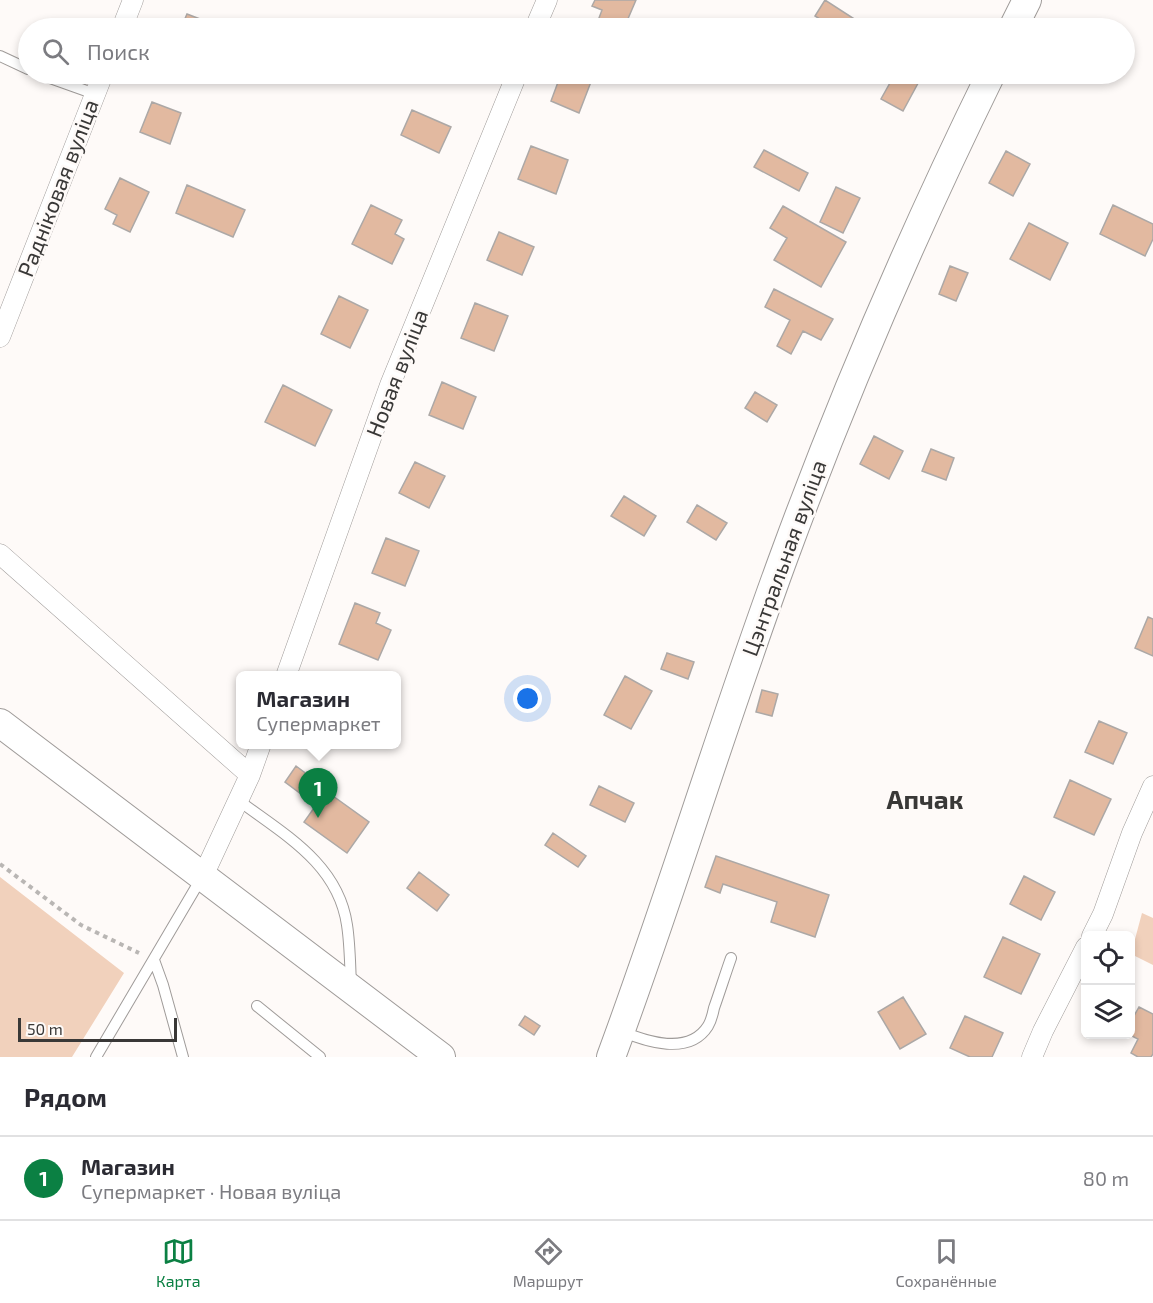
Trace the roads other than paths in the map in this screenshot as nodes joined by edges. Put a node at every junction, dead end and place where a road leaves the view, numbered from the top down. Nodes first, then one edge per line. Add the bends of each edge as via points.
1 (133, 0) edge
2 (547, 0) edge
3 (1027, 0) edge
4 (126, 18) edge
5 (539, 18) edge
6 (1018, 18) edge
7 (0, 56) edge
8 (18, 64) edge
9 (67, 84) edge
10 (99, 84) edge
11 (513, 84) edge
12 (986, 84) edge
13 (95, 94) junction
14 (0, 337) edge
15 (0, 554) edge
16 (287, 671) edge
17 (0, 723) edge
18 (259, 749) edge
19 (250, 776) junction
20 (1153, 786) edge
21 (238, 800) junction
22 (202, 876) junction
23 (1094, 931) edge
24 (1081, 957) edge
25 (731, 958) dead end
26 (154, 960) junction
27 (351, 989) junction
28 (257, 1006) dead end
29 (616, 1044) edge
30 (96, 1057) edge
31 (183, 1057) edge
32 (320, 1057) edge
33 (441, 1057) edge
34 (1032, 1057) edge

1 - 4 street
2 - 5 street
3 - 6 street
7 - 8 lane
9 - 13 lane
10 - 13 street, Радніковая вуліца
11 - 16 street, Новая вуліца via 390,385
12 - 29 street, Цэнтральная вуліца via 864,349 824,449 752,645
13 - 14 street, Радніковая вуліца
15 - 19 street
17 - 22 street
18 - 19 street
19 - 21 street
20 - 23 street
21 - 22 street
21 - 27 lane via 316,860 330,877 347,924
22 - 26 lane
22 - 27 street
24 - 34 street
25 - 29 lane via 708,1026 697,1037 678,1043 640,1039
26 - 30 lane
26 - 31 lane
27 - 33 street
28 - 32 lane

